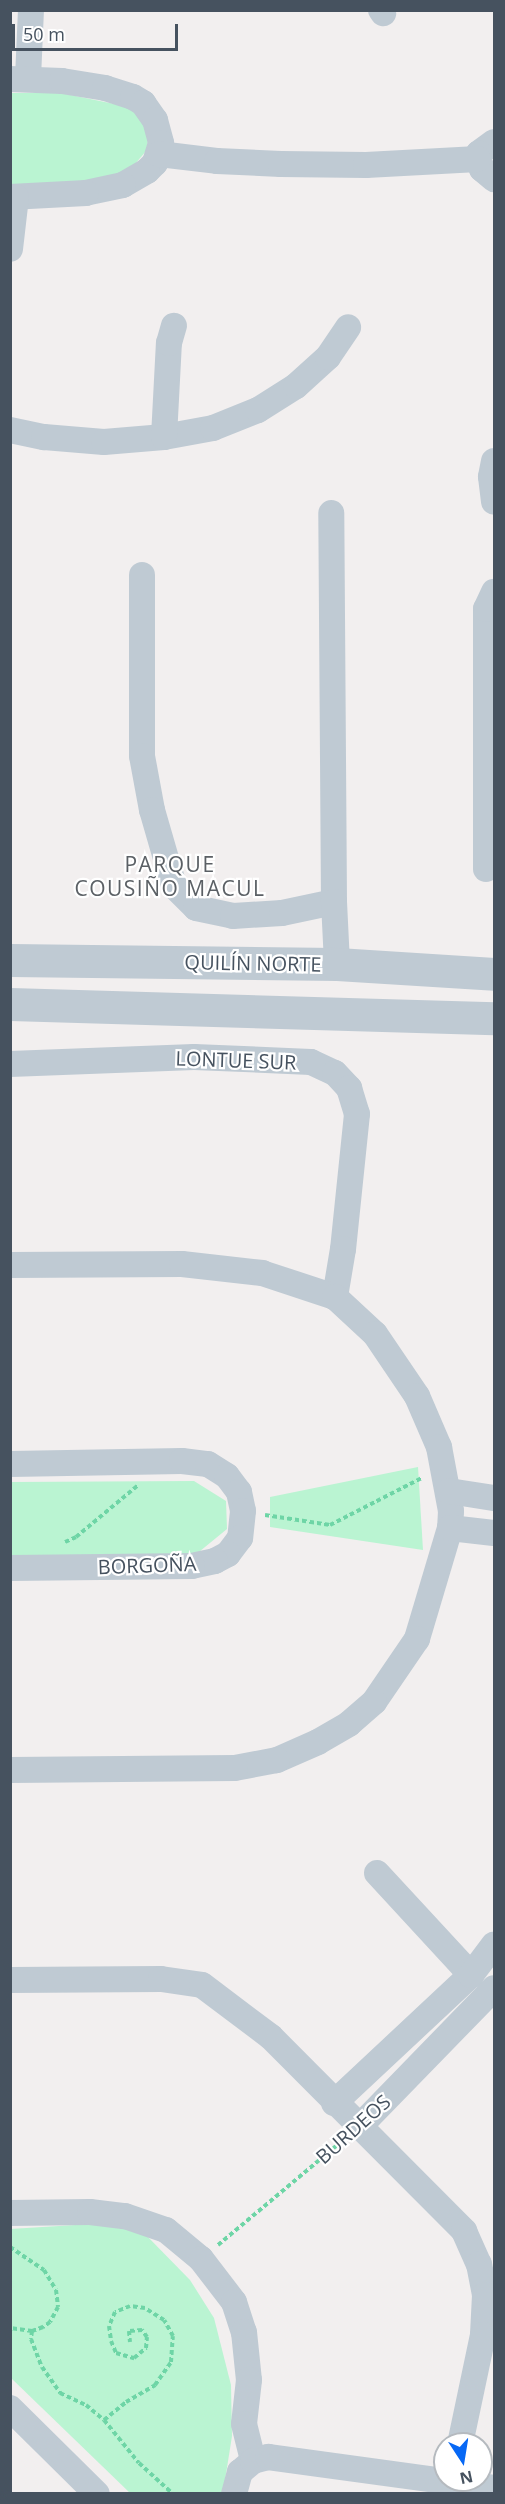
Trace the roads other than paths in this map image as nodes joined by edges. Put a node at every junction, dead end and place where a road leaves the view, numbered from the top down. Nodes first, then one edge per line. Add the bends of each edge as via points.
1 (31, 10) edge
2 (19, 79) edge
3 (486, 150) edge
4 (159, 154) junction
5 (495, 179) edge
6 (13, 197) edge
7 (10, 249) edge
8 (174, 326) dead end
9 (348, 327) dead end
10 (10, 430) edge
11 (164, 437) junction
12 (495, 461) edge
13 (495, 502) edge
14 (331, 513) dead end
15 (142, 575) dead end
16 (495, 592) edge
17 (486, 869) dead end
18 (334, 902) junction
19 (10, 960) edge
20 (337, 964) junction
21 (495, 974) edge
22 (10, 1004) edge
23 (495, 1018) edge
24 (10, 1064) edge
25 (10, 1265) edge
26 (335, 1297) junction
27 (10, 1464) edge
28 (495, 1498) edge
29 (449, 1502) junction
30 (495, 1533) edge
31 (10, 1568) edge
32 (10, 1770) edge
33 (377, 1873) dead end
34 (495, 1945) edge
35 (471, 1975) junction
36 (10, 1980) edge
37 (495, 1988) edge
38 (334, 2103) junction
39 (360, 2126) junction
40 (10, 2213) edge
41 (10, 2408) edge
42 (463, 2432) edge
43 (253, 2461) junction
44 (433, 2482) edge
45 (98, 2493) edge
46 (234, 2493) edge

1 - 2 street
2 - 4 street via 105,88 143,103 159,130
3 - 4 street via 366,165 217,161
3 - 5 street via 482,169
4 - 6 street via 147,171 123,185 86,193
6 - 7 street
8 - 11 street via 169,343
9 - 11 street via 315,371 277,399 213,428
10 - 11 street via 81,442
12 - 13 street via 491,477
14 - 18 street
15 - 18 street via 142,756 152,810 174,886 195,908 233,916 282,913
16 - 17 street via 486,609
18 - 20 street
19 - 20 street, QUILÍN NORTE
20 - 21 street, QUILÍN NORTE
22 - 23 street
24 - 26 street, LONTUE SUR via 194,1057 311,1062 335,1073 349,1088 357,1113
25 - 26 street via 182,1264 262,1273
26 - 29 street via 375,1334 417,1396 439,1447
27 - 31 street, BORGOÑA via 208,1464 227,1476 239,1492 243,1511 240,1538 228,1554 215,1561 192,1566
28 - 29 street
29 - 30 street
29 - 32 street via 417,1639 374,1702 349,1724 277,1760 235,1768
33 - 35 street
34 - 35 street, BURDEOS
35 - 38 street, BURDEOS
36 - 38 street via 161,1979 202,1985 271,2037
37 - 39 street, BURDEOS
38 - 39 street
39 - 42 street via 464,2231 479,2264 485,2295 483,2335
40 - 43 street via 108,2213 146,2222 166,2230 201,2259 234,2302 244,2332 249,2380 244,2424
41 - 45 street
43 - 44 street via 275,2457
43 - 46 street via 240,2472

